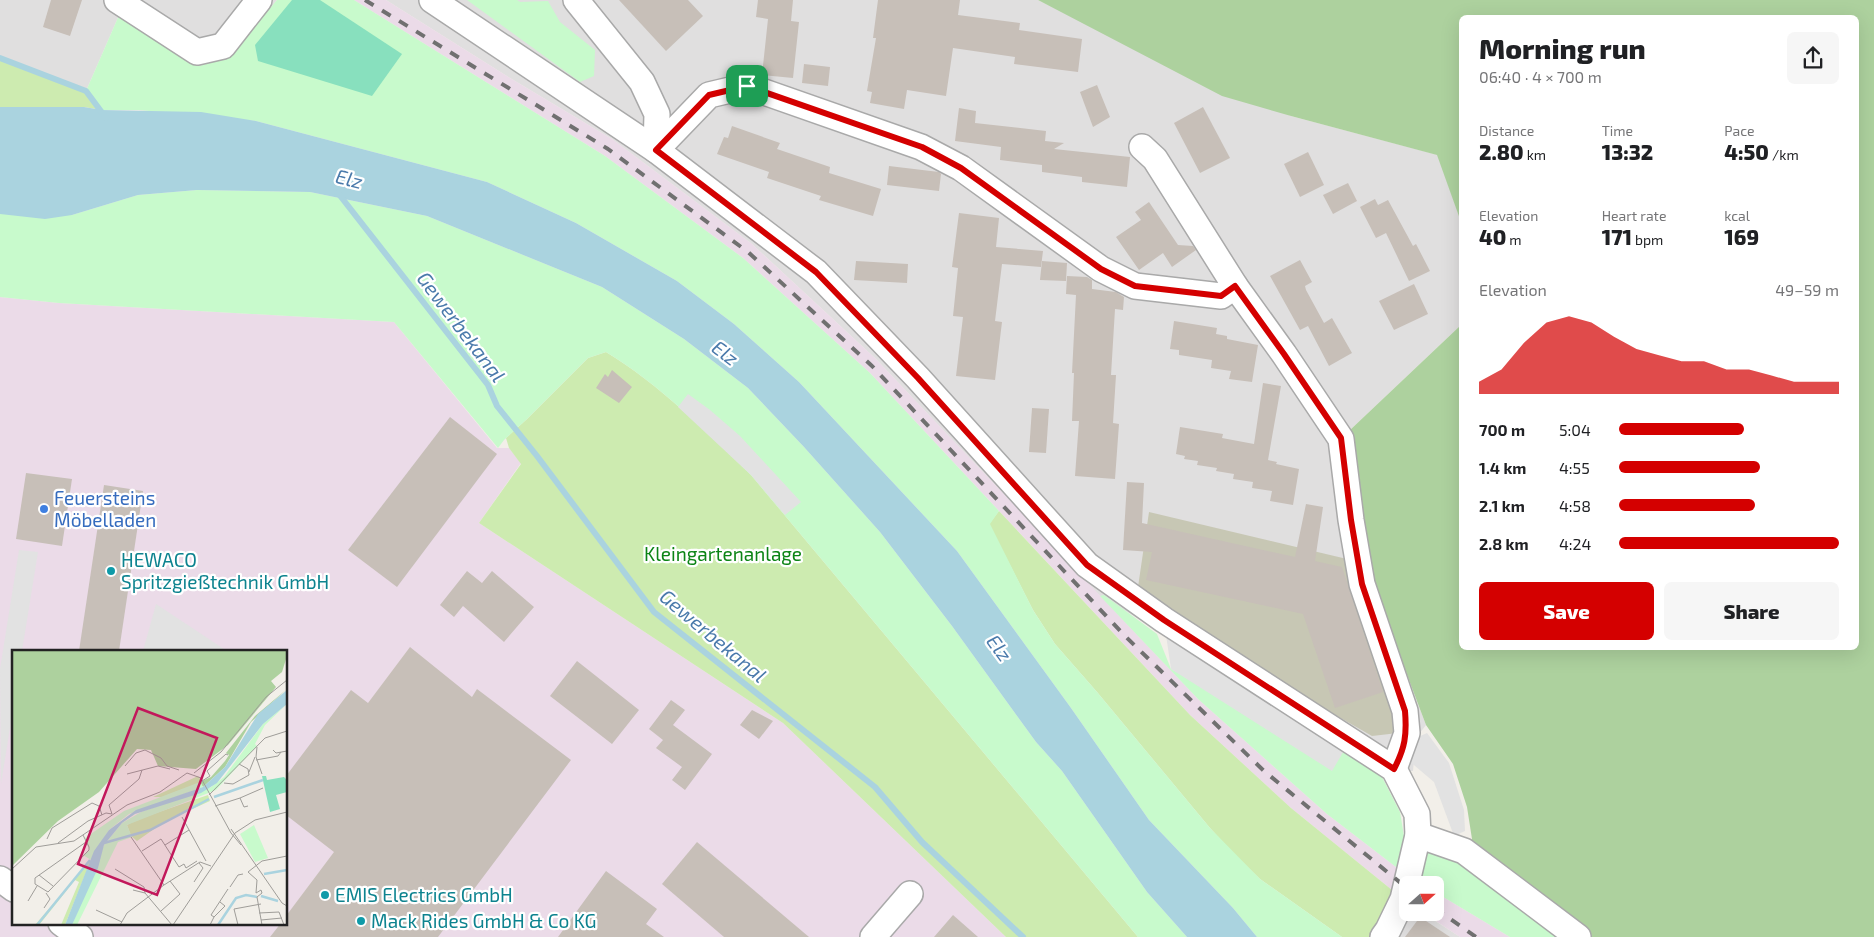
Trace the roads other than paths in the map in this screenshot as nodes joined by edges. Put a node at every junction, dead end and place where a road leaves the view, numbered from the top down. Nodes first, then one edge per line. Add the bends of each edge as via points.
1 (117, 0) edge
2 (259, 0) edge
3 (432, 0) edge
4 (576, 0) edge
5 (1142, 147) dead end
6 (656, 150) junction
7 (1235, 286) junction
8 (1394, 769) junction
9 (1418, 835) junction
10 (0, 879) edge
11 (12, 888) edge
12 (910, 894) dead end
13 (62, 924) edge
14 (80, 937) edge
15 (873, 937) edge
16 (1383, 937) edge
17 (1578, 937) edge

1 - 2 street via 196,52 223,46
3 - 6 street
4 - 6 street via 642,82 656,114
5 - 7 street via 1155,159
6 - 7 street via 709,95 747,86 922,147 961,168 1101,269 1135,286 1221,296
6 - 8 street via 816,272 918,378 1087,565 1164,620
7 - 8 street via 1341,438 1362,584 1405,711 1407,733
8 - 9 street via 1417,814
9 - 16 street via 1403,899
9 - 17 street via 1464,851
10 - 11 street
12 - 15 street
13 - 14 street

